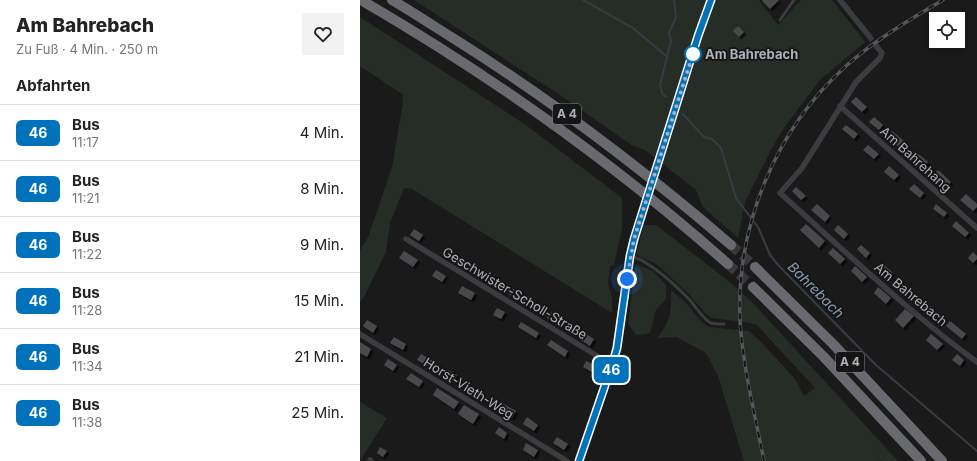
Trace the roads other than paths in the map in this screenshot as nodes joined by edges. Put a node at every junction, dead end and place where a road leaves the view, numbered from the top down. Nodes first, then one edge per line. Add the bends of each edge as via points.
1 (361, 0) edge
2 (392, 0) edge
3 (711, 0) edge
4 (794, 0) edge
5 (840, 0) edge
6 (780, 20) dead end
7 (869, 36) tunnel mouth
8 (877, 47) tunnel mouth
9 (840, 106) junction
10 (977, 228) edge
11 (406, 239) dead end
12 (731, 245) tunnel mouth
13 (630, 256) junction
14 (728, 264) tunnel mouth
15 (755, 267) tunnel mouth
16 (753, 287) tunnel mouth
17 (724, 324) dead end
18 (360, 334) edge
19 (977, 362) edge
20 (612, 365) junction
21 (567, 461) edge
22 (579, 461) edge
23 (921, 461) edge
24 (942, 461) edge

1 - 14 highway, A 4 via 471,68 558,127 655,202
2 - 12 highway, A 4 via 493,63 568,115 658,183
3 - 13 street, bridge
4 - 6 lane
5 - 7 street
8 - 9 street via 882,53 880,58 856,82
9 - 10 street, Am Bahrehang
9 - 19 street, Am Bahrebach via 802,168 780,193 864,269
11 - 20 street, Geschwister-Scholl-Straße
13 - 17 lane via 652,266 688,298 704,318 711,323
13 - 20 street via 618,341
15 - 24 highway, A 4 via 833,344
16 - 23 highway, A 4 via 823,356
18 - 21 street, Horst-Vieth-Weg
20 - 22 street

